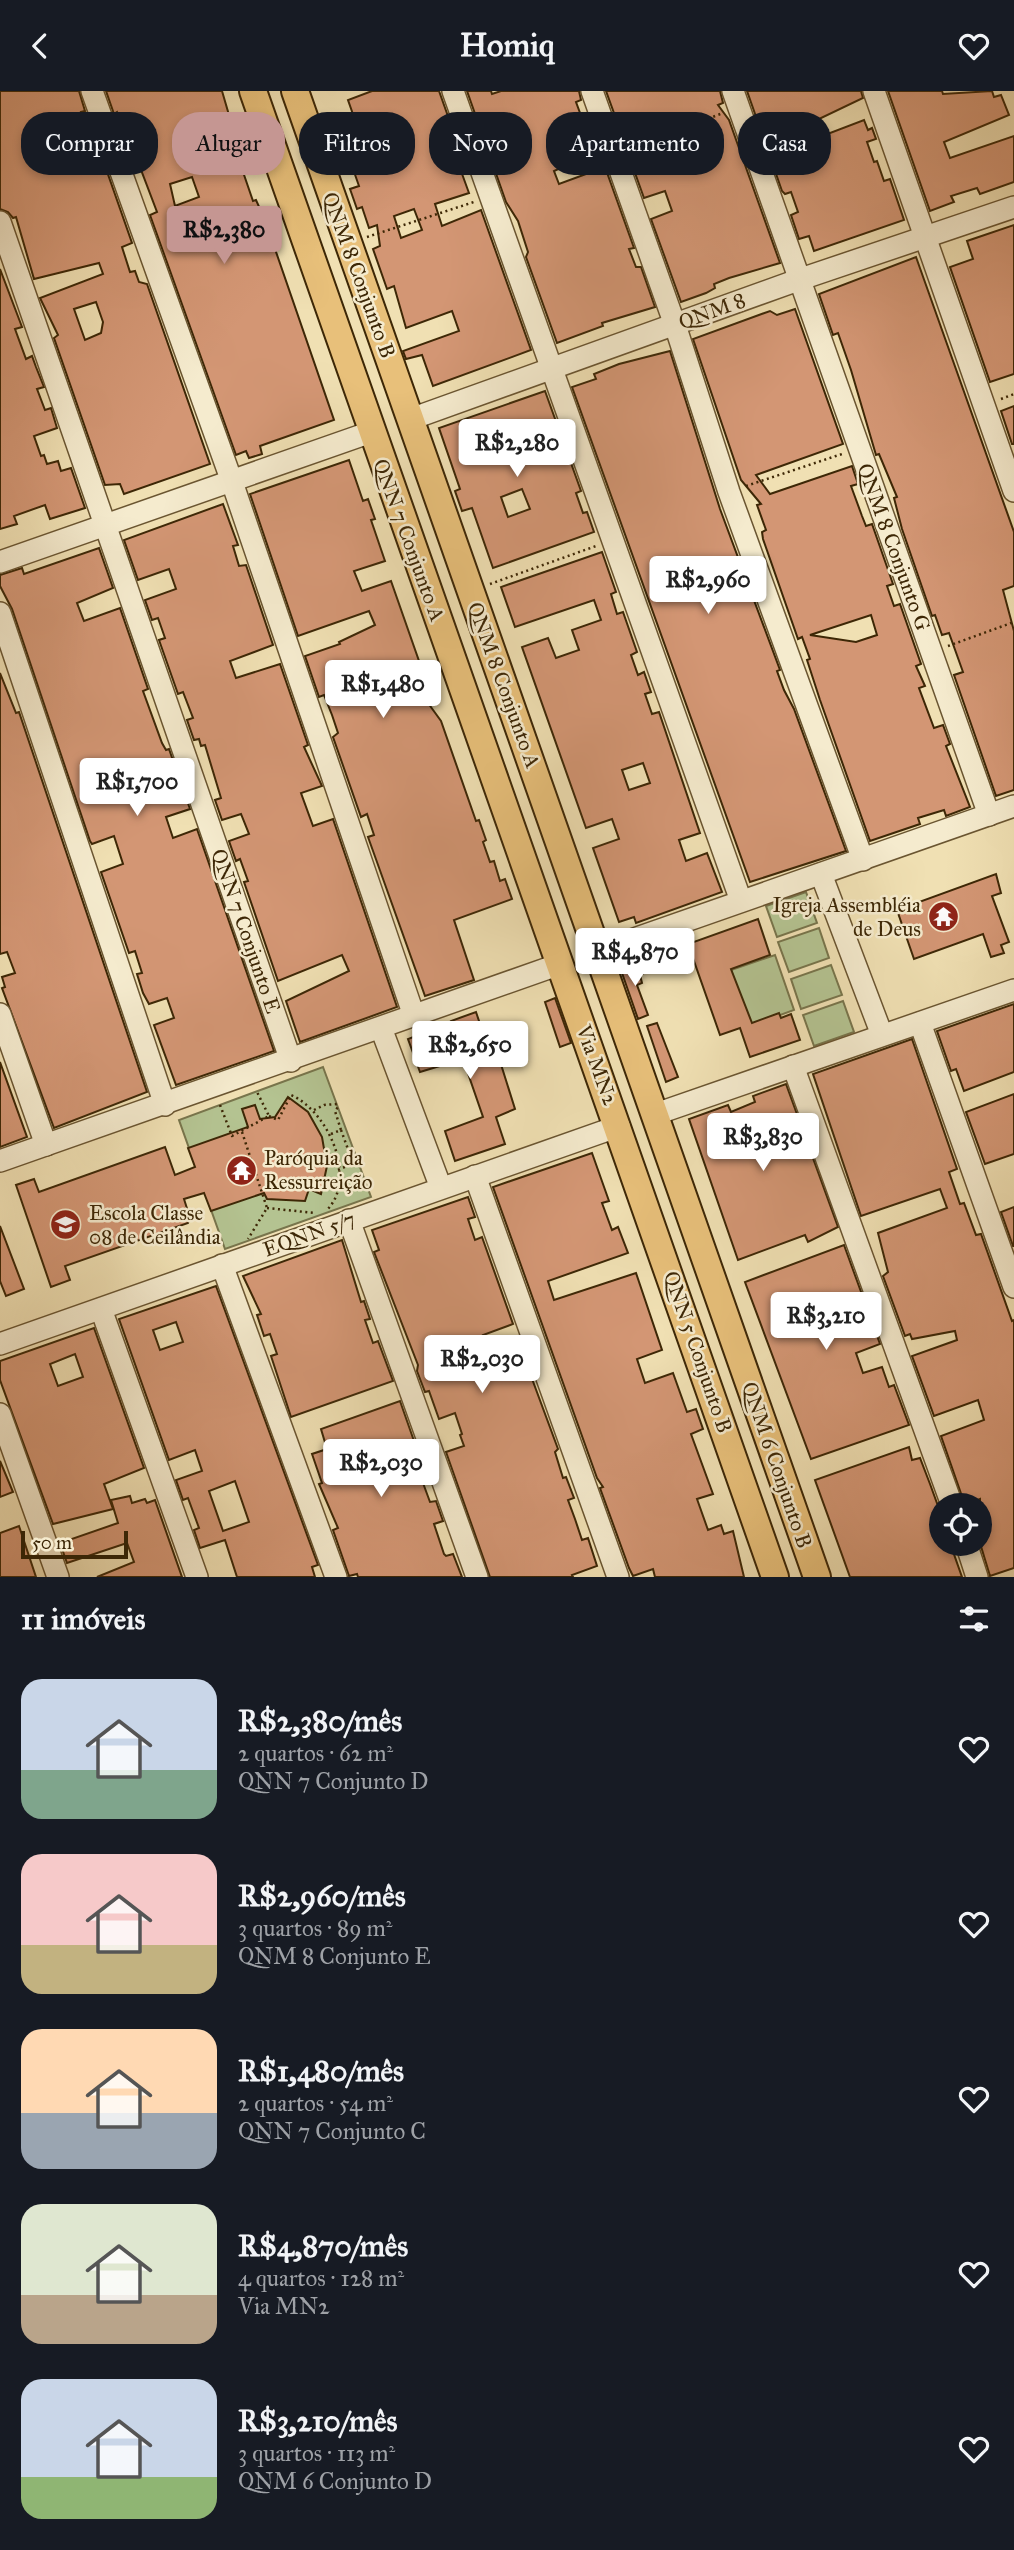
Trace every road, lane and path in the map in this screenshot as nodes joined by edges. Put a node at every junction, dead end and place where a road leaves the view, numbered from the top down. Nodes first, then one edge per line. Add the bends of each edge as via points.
1 (92, 91) edge
2 (253, 91) edge
3 (286, 91) edge
4 (295, 91) edge
5 (453, 91) edge
6 (592, 91) edge
7 (874, 91) edge
8 (736, 99) edge
9 (600, 112) edge
10 (707, 112) edge
11 (622, 175) edge
12 (492, 196) junction
13 (1014, 207) edge
14 (335, 209) junction
15 (0, 222) edge
16 (925, 237) junction
17 (348, 244) junction
18 (798, 280) junction
19 (676, 325) junction
20 (551, 369) junction
21 (411, 419) junction
22 (371, 432) junction
23 (858, 449) junction
24 (231, 479) junction
25 (1014, 491) edge
26 (729, 492) junction
27 (106, 523) junction
28 (611, 540) junction
29 (0, 562) edge
30 (470, 591) junction
31 (0, 613) edge
32 (438, 618) junction
33 (1014, 622) edge
34 (932, 652) junction
35 (535, 772) junction
36 (1014, 806) edge
37 (989, 815) junction
38 (516, 838) junction
39 (863, 860) junction
40 (821, 874) junction
41 (741, 901) junction
42 (599, 957) junction
43 (560, 964) junction
44 (1014, 991) edge
45 (0, 1014) edge
46 (414, 1016) junction
47 (920, 1023) junction
48 (381, 1028) junction
49 (883, 1035) junction
50 (290, 1061) junction
51 (793, 1066) junction
52 (257, 1092) dead end
53 (165, 1105) junction
54 (220, 1105) dead end
55 (314, 1110) junction
56 (653, 1115) junction
57 (269, 1116) junction
58 (616, 1118) junction
59 (341, 1130) junction
60 (242, 1132) junction
61 (331, 1134) junction
62 (46, 1145) junction
63 (0, 1161) edge
64 (338, 1170) junction
65 (475, 1175) junction
66 (441, 1188) junction
67 (267, 1208) junction
68 (349, 1220) junction
69 (699, 1239) junction
70 (246, 1241) dead end
71 (222, 1265) junction
72 (1014, 1287) edge
73 (680, 1300) junction
74 (101, 1309) junction
75 (0, 1344) edge
76 (0, 1414) edge
77 (768, 1440) junction
78 (948, 1493) edge
79 (971, 1556) edge
80 (58, 1577) edge
81 (197, 1577) edge
82 (335, 1577) edge
83 (477, 1577) edge
84 (618, 1577) edge
85 (775, 1577) edge
86 (817, 1577) edge
87 (978, 1577) edge

1 - 24 street
2 - 22 main road, QNN 7 Conjunto A
3 - 14 main road via 306,151
4 - 14 main road, QNM 8 Conjunto B
5 - 12 street
6 - 9 street
7 - 16 street
8 - 10 path
8 - 18 street, QNM 8 Conjunto G
11 - 19 street
12 - 17 path
12 - 20 street
13 - 16 street, QNM 8
14 - 17 main road, QNM 8 Conjunto B
15 - 27 street, QNN 7 Conjunto E
16 - 18 street, QNM 8
16 - 25 street
17 - 21 main road, QNM 8 Conjunto B
18 - 19 street, QNM 8
18 - 23 street, QNM 8 Conjunto G
19 - 20 street, QNM 8
19 - 26 street
20 - 21 street, QNM 8
20 - 28 street
21 - 30 main road, QNM 8 Conjunto A
22 - 24 street
22 - 32 main road, QNN 7 Conjunto A
23 - 26 path
23 - 34 street, QNM 8 Conjunto G
24 - 27 street
24 - 46 street
26 - 39 street
27 - 29 street
27 - 50 street, QNN 7 Conjunto E
28 - 30 path
28 - 41 street
30 - 35 main road, QNM 8 Conjunto A
31 - 53 street
32 - 35 main road via 471,682 509,789 528,793 534,787
32 - 38 main road, QNN 7 Conjunto A
33 - 34 path
34 - 37 street, QNM 8 Conjunto G
35 - 42 main road, QNM 8 Conjunto A
36 - 37 street
37 - 39 street
38 - 42 main road via 524,819 544,824 577,922
38 - 43 main road, QNN 7 Conjunto A
39 - 40 street
40 - 41 street
40 - 49 street
41 - 42 street
42 - 56 main road, Via MN2
43 - 46 street
43 - 58 main road, Via MN2
44 - 47 street
45 - 62 street
46 - 48 street
47 - 49 street
47 - 72 street
48 - 50 street
48 - 66 street
49 - 51 street
50 - 53 street
51 - 56 street
51 - 78 street
52 - 57 path
53 - 62 street
54 - 60 path via 232,1136
55 - 57 path via 291,1095 278,1120
55 - 59 path via 337,1106
55 - 61 path
56 - 69 main road, QNM 6 Conjunto B
57 - 60 path
58 - 65 street, EQNN 5/7 via 567,1143
58 - 69 main road via 641,1159 676,1258 685,1263 694,1260
58 - 73 main road, QNN 5 Conjunto B
59 - 61 path
59 - 64 path via 349,1152 355,1154
60 - 67 path
61 - 64 path
62 - 63 street
64 - 67 path via 334,1203 323,1214
65 - 66 street, EQNN 5/7
65 - 84 street
66 - 68 street, EQNN 5/7
67 - 70 path
68 - 71 street, EQNN 5/7
68 - 83 street
69 - 77 main road, QNM 6 Conjunto B
71 - 74 street, EQNN 5/7
71 - 82 street
73 - 77 main road via 689,1285 708,1289 740,1386
73 - 85 main road, QNN 5 Conjunto B
74 - 75 street, EQNN 5/7
74 - 81 street
76 - 80 street
77 - 86 main road, QNM 6 Conjunto B
79 - 87 street

